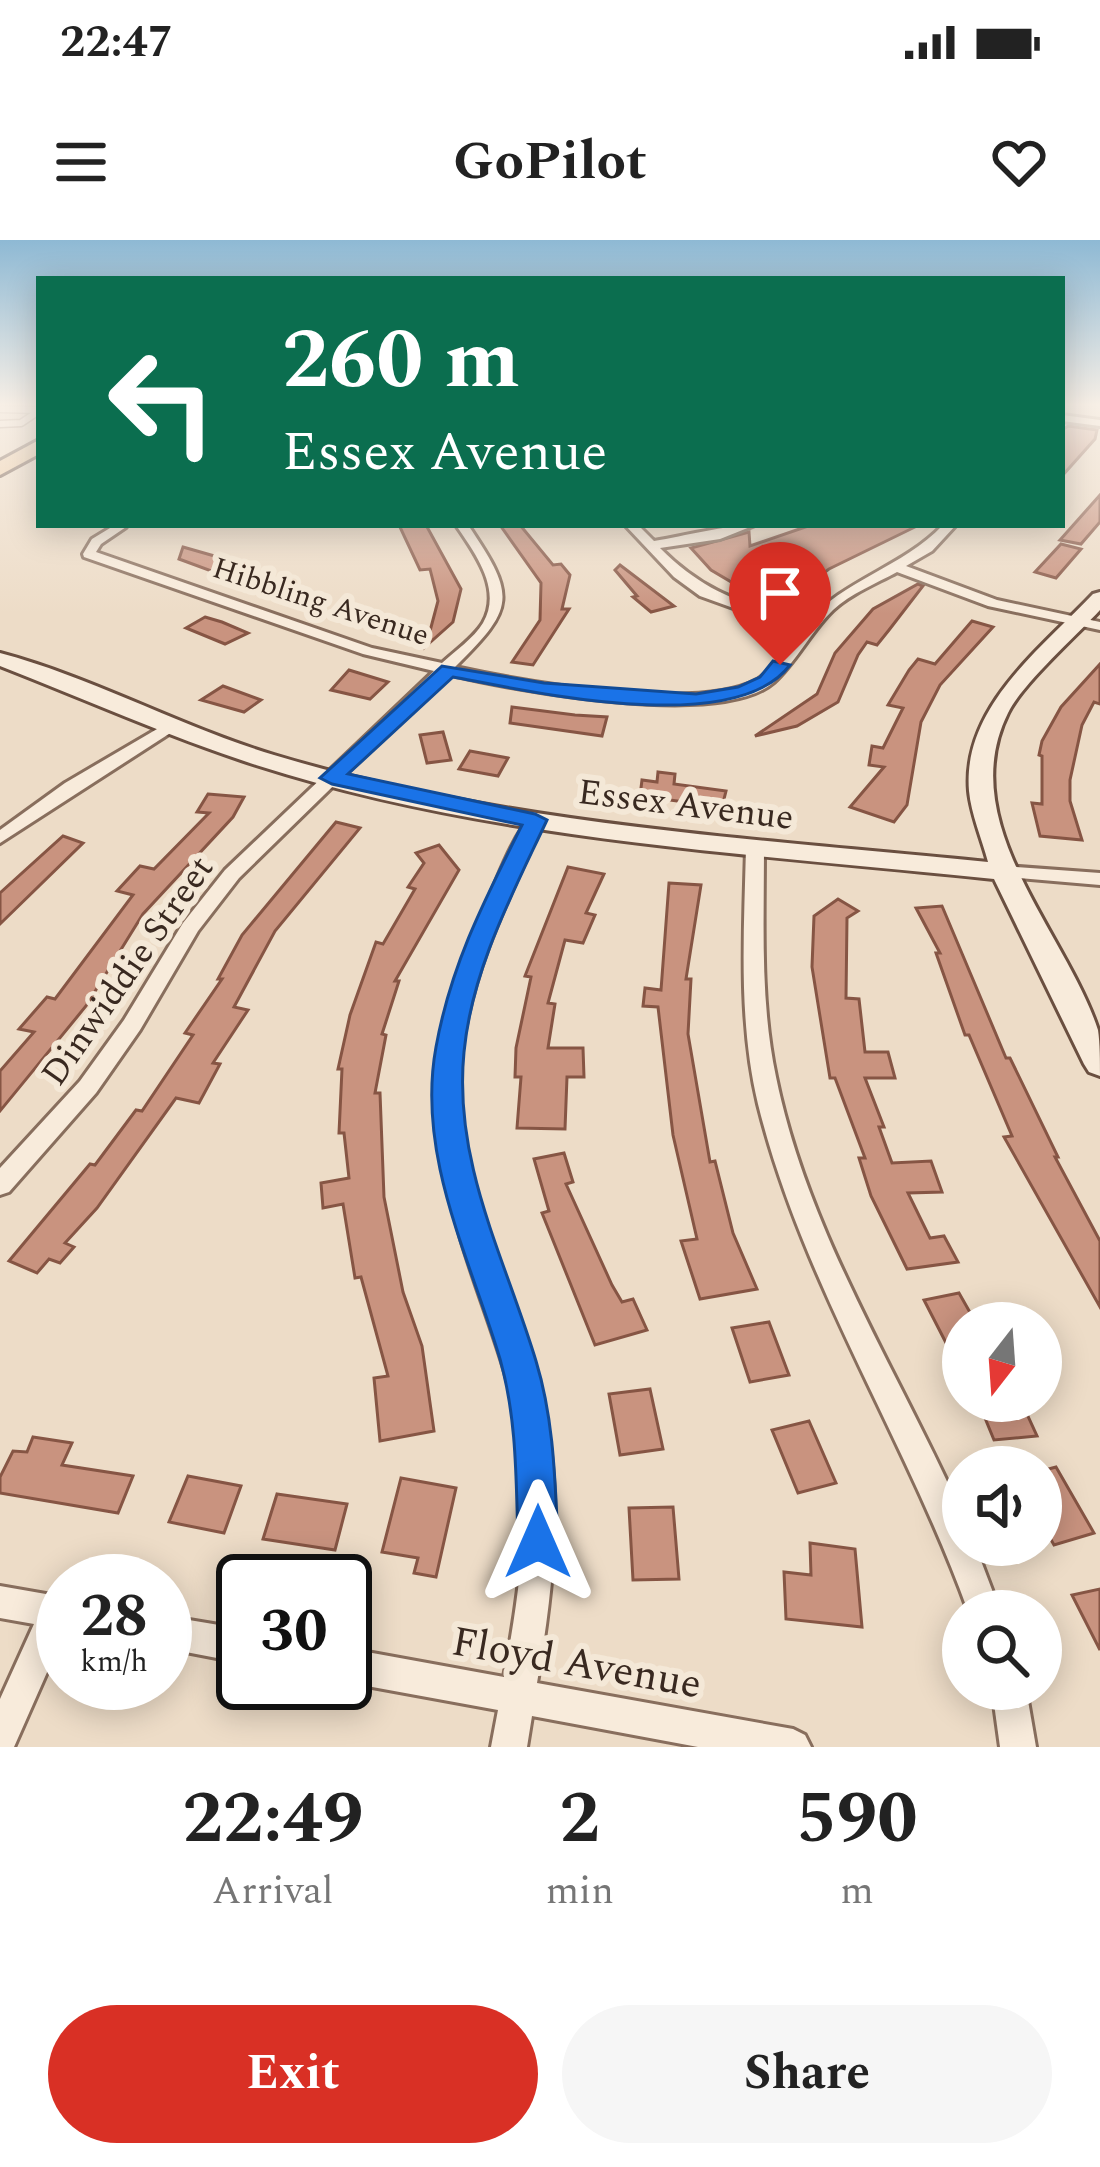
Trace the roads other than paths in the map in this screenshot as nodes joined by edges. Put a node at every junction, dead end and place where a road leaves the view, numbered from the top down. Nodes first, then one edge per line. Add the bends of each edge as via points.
1 (118, 528) edge
2 (464, 528) edge
3 (634, 528) edge
4 (740, 528) edge
5 (947, 528) edge
6 (653, 545) junction
7 (896, 567) junction
8 (1100, 598) edge
9 (1089, 624) edge
10 (806, 629) junction
11 (4, 665) edge
12 (449, 670) junction
13 (170, 727) junction
14 (332, 778) junction
15 (535, 820) junction
16 (0, 838) edge
17 (755, 848) junction
18 (1004, 872) junction
19 (1100, 879) edge
20 (1095, 1047) edge
21 (0, 1185) edge
22 (976, 1590) edge
23 (0, 1602) edge
24 (36, 1609) edge
25 (36, 1663) edge
26 (372, 1669) edge
27 (518, 1696) junction
28 (1012, 1710) edge
29 (0, 1738) edge
30 (509, 1747) edge
31 (793, 1747) edge
32 (1018, 1747) edge

1 - 12 street, Hibbling Avenue via 89,554 336,641
2 - 12 street, Dinwiddie Street via 496,581 497,607
3 - 6 street
4 - 6 street
5 - 7 street, Hibbling Avenue
6 - 10 street via 705,593
7 - 9 street via 993,603
7 - 10 street, Hibbling Avenue via 854,587
8 - 9 street
9 - 18 street via 1005,698 988,729 981,792
10 - 12 street, Hibbling Avenue via 767,681 716,699 544,688
11 - 13 street, Essex Avenue
12 - 14 street, Dinwiddie Street
13 - 14 street, Essex Avenue
13 - 16 street
14 - 15 street, Essex Avenue
14 - 21 street, Dinwiddie Street via 232,874 88,1087
15 - 17 street, Essex Avenue
15 - 27 street via 471,956 449,1051 458,1179 534,1434 538,1542
17 - 18 street, Essex Avenue
17 - 22 street via 759,1049 788,1166
18 - 19 street, Essex Avenue
18 - 20 street
23 - 24 street
25 - 29 street
26 - 27 street, Floyd Avenue
27 - 30 street
27 - 31 street, Floyd Avenue
28 - 32 street

